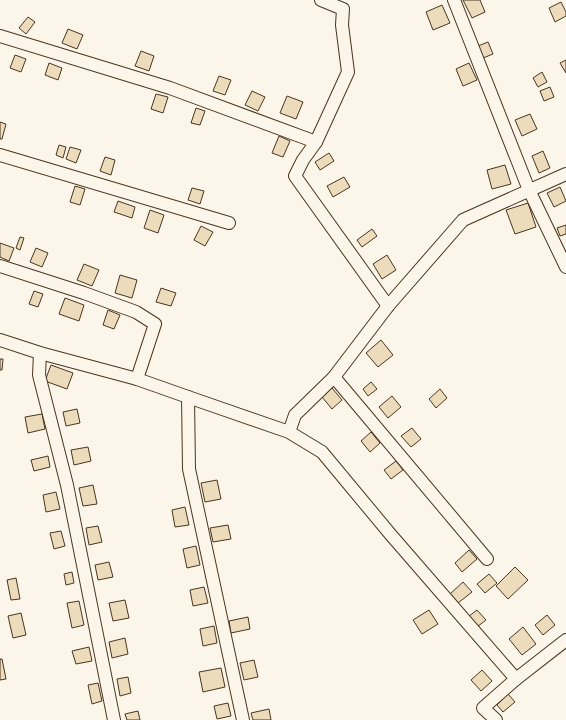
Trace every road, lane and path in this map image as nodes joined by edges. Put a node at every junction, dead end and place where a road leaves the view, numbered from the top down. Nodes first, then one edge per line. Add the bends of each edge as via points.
1 (321, 0) edge
2 (454, 0) edge
3 (0, 36) edge
4 (316, 142) junction
5 (0, 155) edge
6 (566, 174) edge
7 (529, 190) junction
8 (229, 223) dead end
9 (0, 266) edge
10 (566, 267) edge
11 (388, 306) junction
12 (0, 340) edge
13 (40, 353) junction
14 (334, 377) junction
15 (137, 380) junction
16 (188, 397) junction
17 (289, 432) junction
18 (487, 559) dead end
19 (566, 640) edge
20 (516, 679) junction
21 (114, 720) edge
22 (243, 720) edge
23 (496, 720) edge

1 - 4 street via 343,9 342,25 348,72
2 - 7 street
3 - 4 street via 170,88
4 - 11 street via 295,176
5 - 8 street
6 - 7 street
7 - 10 street
7 - 11 street via 463,220
9 - 15 street via 136,312 155,324
11 - 14 street
12 - 13 street
13 - 15 street
13 - 21 street via 39,375 67,485
14 - 17 street via 295,415
14 - 18 street
15 - 16 street
16 - 17 street
16 - 22 street via 190,469
17 - 20 street via 322,452
19 - 20 street
20 - 23 street via 483,708

